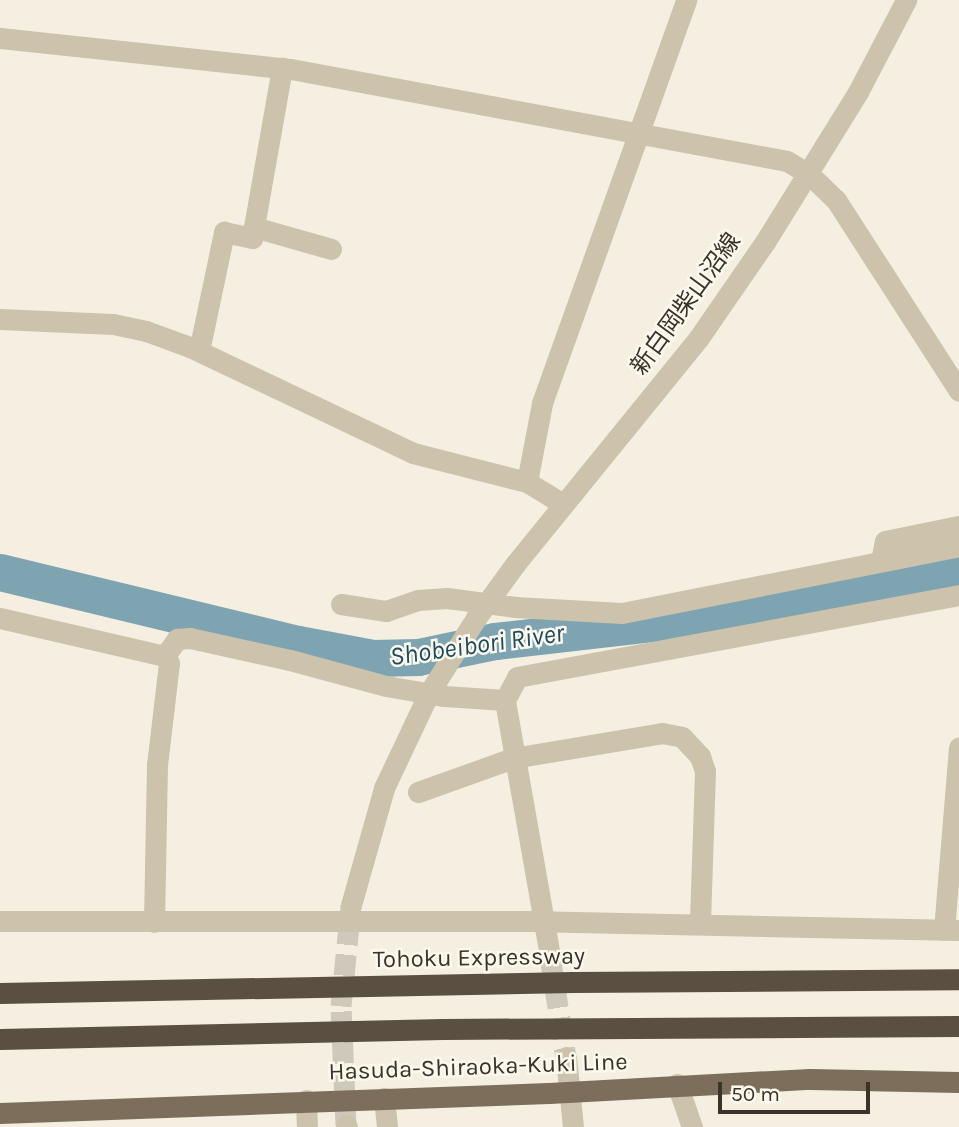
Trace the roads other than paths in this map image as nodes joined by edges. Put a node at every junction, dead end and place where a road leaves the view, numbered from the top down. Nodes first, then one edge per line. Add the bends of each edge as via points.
1 (686, 0) edge
2 (906, 0) edge
3 (0, 38) edge
4 (282, 68) junction
5 (637, 135) junction
6 (809, 174) junction
7 (254, 227) junction
8 (331, 249) dead end
9 (0, 319) edge
10 (200, 351) junction
11 (959, 391) edge
12 (527, 482) junction
13 (563, 504) junction
14 (959, 526) edge
15 (959, 547) edge
16 (881, 561) junction
17 (959, 595) edge
18 (341, 604) dead end
19 (482, 610) junction
20 (0, 618) edge
21 (165, 656) junction
22 (433, 686) junction
23 (505, 699) junction
24 (959, 748) edge
25 (513, 758) junction
26 (418, 792) dead end
27 (351, 905) tunnel mouth
28 (0, 920) edge
29 (154, 922) junction
30 (546, 922) junction
31 (700, 923) junction
32 (952, 930) edge
33 (550, 956) tunnel mouth
34 (959, 979) edge
35 (0, 993) edge
36 (959, 1026) edge
37 (0, 1038) edge
38 (566, 1057) tunnel mouth
39 (959, 1082) edge
40 (677, 1084) junction
41 (568, 1091) junction
42 (384, 1098) junction
43 (306, 1100) junction
44 (0, 1113) edge
45 (307, 1127) edge
46 (387, 1127) edge
47 (573, 1127) edge
48 (692, 1127) edge

1 - 5 street
2 - 6 street, 新白岡柴山沼線
3 - 4 street
4 - 5 street
4 - 7 street
5 - 6 street via 786,161
5 - 12 street via 542,403
6 - 11 street via 836,200
6 - 13 street, 新白岡柴山沼線 via 698,339
7 - 8 street
7 - 10 street via 252,238 224,232
9 - 10 street via 113,324
10 - 12 street via 412,453
12 - 13 street
13 - 19 street, 新白岡柴山沼線
14 - 16 street via 885,541
15 - 16 street
16 - 19 street via 622,613
17 - 23 street via 517,677
18 - 19 street via 386,611 418,600
19 - 22 street, 新白岡柴山沼線
20 - 21 street
21 - 22 street via 177,639 190,638
21 - 29 street via 169,663 157,765
22 - 23 street
22 - 27 street via 384,788
23 - 25 street
24 - 32 street
25 - 26 street
25 - 30 street
25 - 31 street via 662,733 682,737 700,756 705,771
28 - 29 street
29 - 30 street
30 - 31 street
30 - 33 street
31 - 32 street
34 - 35 highway, Tohoku Expressway
36 - 37 highway
38 - 41 street
39 - 40 main road, Hasuda-Shiraoka-Kuki Line via 810,1079
40 - 41 main road, Hasuda-Shiraoka-Kuki Line
40 - 48 street
41 - 42 main road, Hasuda-Shiraoka-Kuki Line
41 - 47 street
42 - 43 main road, Hasuda-Shiraoka-Kuki Line
42 - 46 street
43 - 44 main road, Hasuda-Shiraoka-Kuki Line
43 - 45 street

